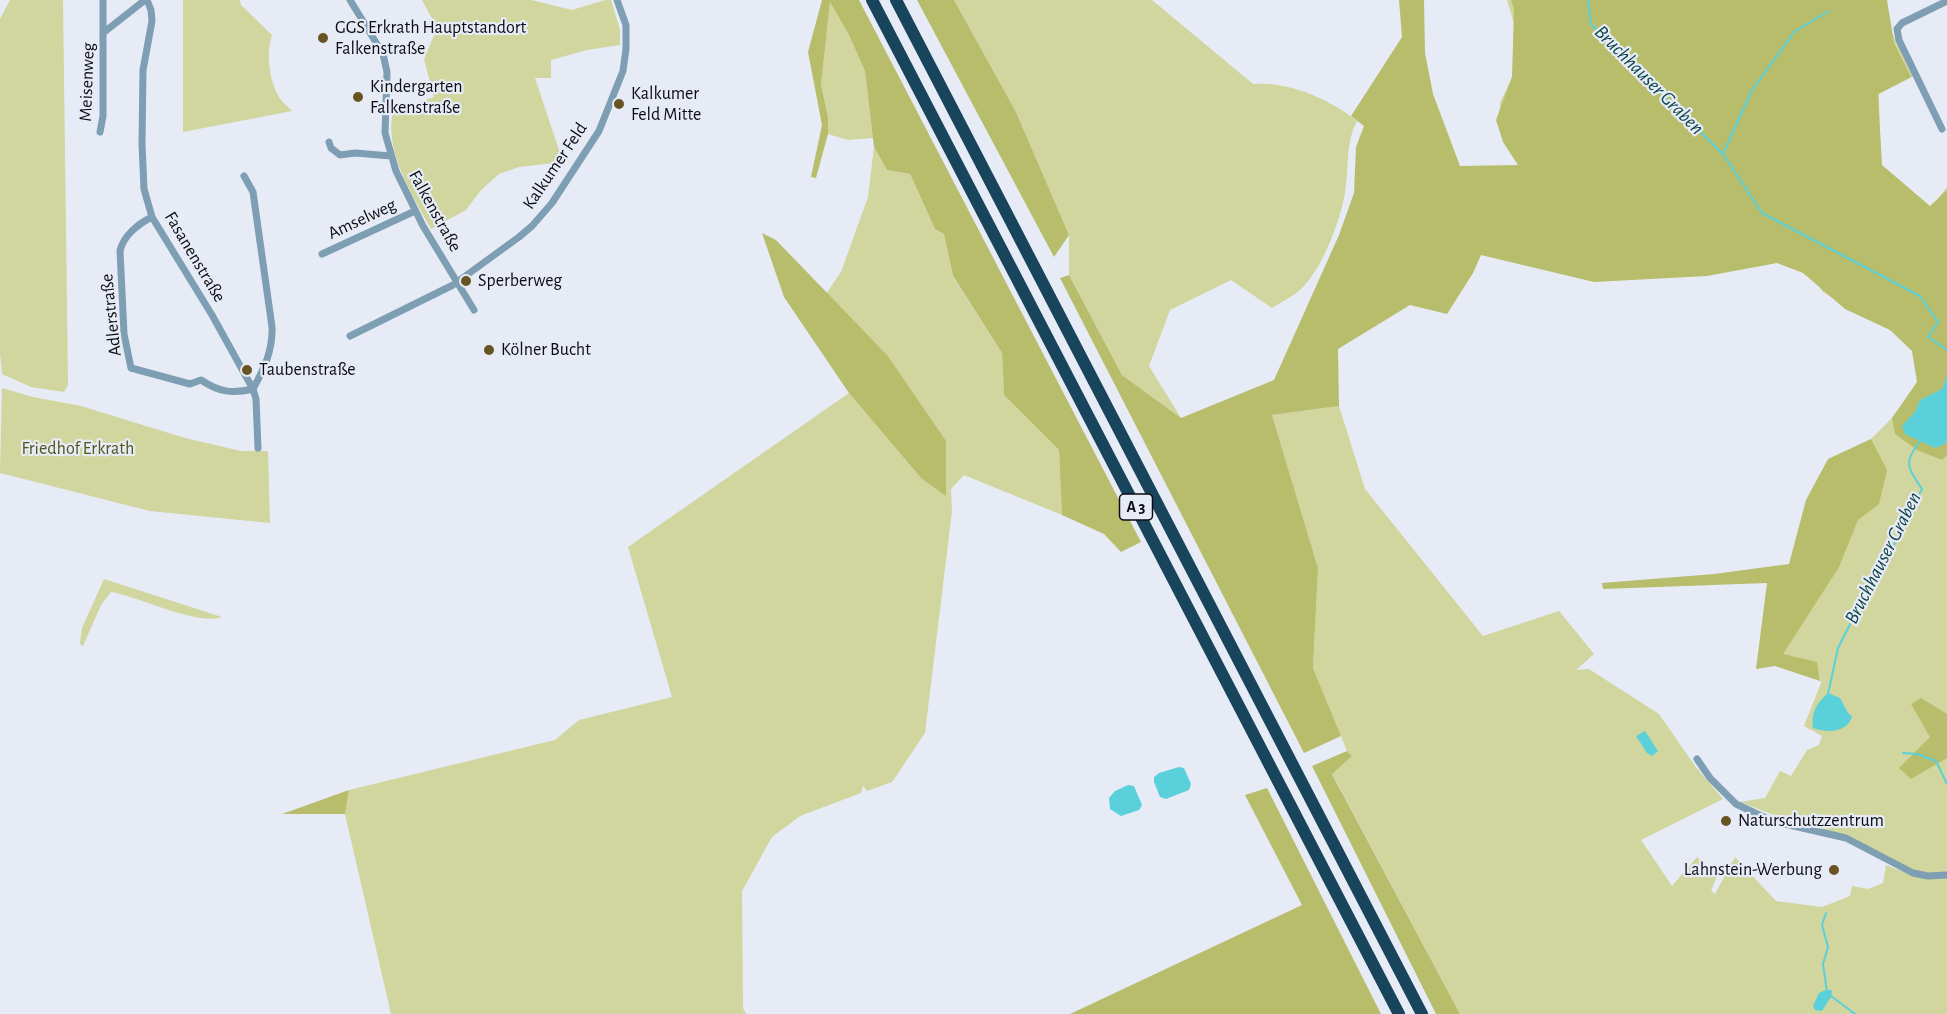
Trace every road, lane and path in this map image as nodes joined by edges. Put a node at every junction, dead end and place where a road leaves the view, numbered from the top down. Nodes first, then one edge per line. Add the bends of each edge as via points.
1 (103, 0) edge
2 (146, 0) edge
3 (350, 0) edge
4 (617, 0) edge
5 (873, 0) edge
6 (896, 0) edge
7 (1947, 1) edge
8 (103, 33) junction
9 (1942, 129) dead end
10 (100, 132) dead end
11 (329, 142) dead end
12 (391, 156) junction
13 (244, 176) dead end
14 (414, 211) junction
15 (152, 217) junction
16 (322, 254) dead end
17 (458, 281) junction
18 (474, 310) dead end
19 (350, 336) dead end
20 (253, 389) junction
21 (258, 448) dead end
22 (1697, 759) dead end
23 (1947, 875) edge
24 (1399, 1014) edge
25 (1422, 1014) edge

1 - 8 street, Meisenweg
2 - 8 street, Meisenweg
2 - 15 street, Fasanenstraße via 152,21 143,70 142,153 144,189
3 - 12 street, Falkenstraße via 383,54 387,72 385,133
4 - 17 street, Kalkumer Feld via 626,25 623,71 590,146 532,226
5 - 24 highway, A 3
6 - 25 highway, A 3
7 - 9 street via 1902,22 1897,29
8 - 10 street, Meisenweg
11 - 12 street, Falkenstraße via 340,155
12 - 14 street, Falkenstraße
13 - 20 street via 253,192 273,338
14 - 16 street, Amselweg
14 - 17 street, Falkenstraße
15 - 20 street, Fasanenstraße
15 - 20 street, Adlerstraße via 127,236 120,252 124,334 131,368 190,384 201,380 214,389
17 - 18 street, Falkenstraße
17 - 19 street
20 - 21 street, Fasanenstraße
22 - 23 street via 1736,804 1773,821 1846,838 1913,873

